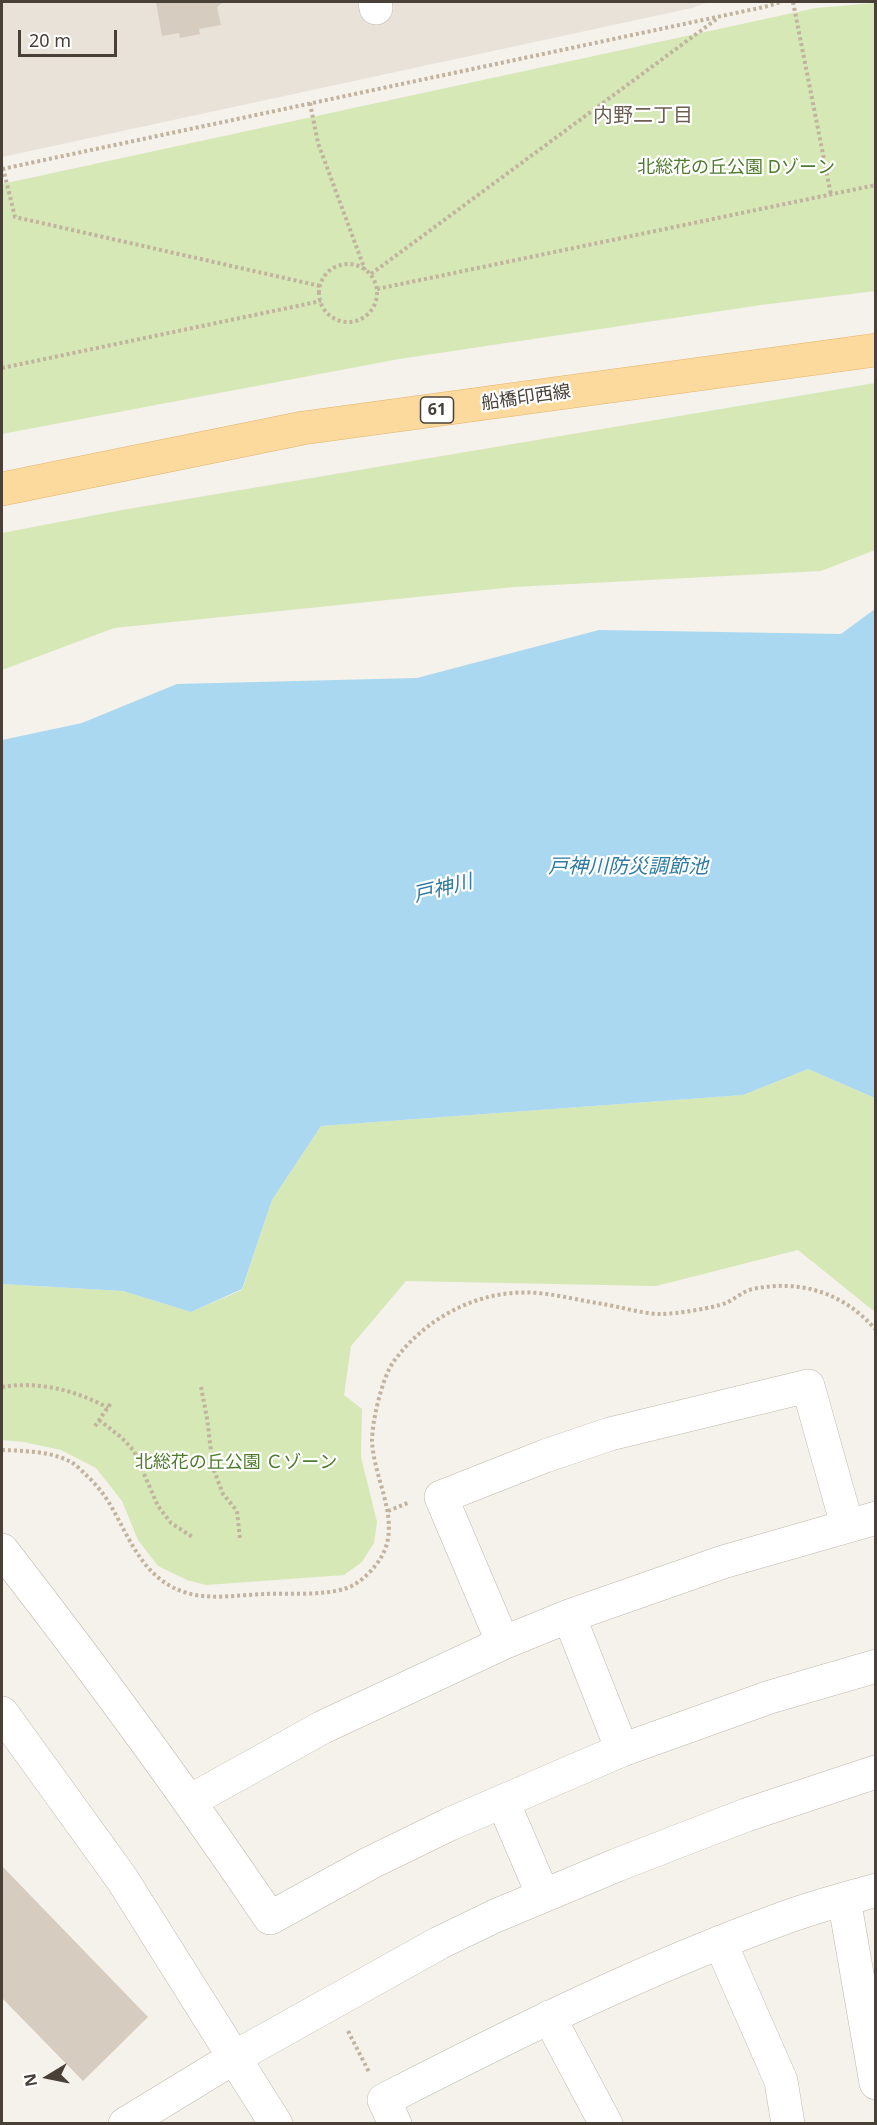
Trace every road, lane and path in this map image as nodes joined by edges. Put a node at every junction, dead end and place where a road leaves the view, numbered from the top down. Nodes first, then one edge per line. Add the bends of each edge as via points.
1 (781, 2) edge
2 (794, 2) edge
3 (721, 16) junction
4 (310, 103) junction
5 (2, 168) edge
6 (876, 185) edge
7 (831, 195) junction
8 (365, 270) junction
9 (371, 274) junction
10 (320, 286) junction
11 (376, 289) junction
12 (321, 301) junction
13 (876, 350) edge
14 (2, 368) edge
15 (2, 489) edge
16 (876, 1330) edge
17 (2, 1387) edge
18 (201, 1387) dead end
19 (111, 1403) dead end
20 (108, 1408) junction
21 (99, 1420) junction
22 (95, 1426) dead end
23 (2, 1449) edge
24 (861, 1521) edge
25 (194, 1538) dead end
26 (240, 1539) dead end
27 (2, 1550) edge
28 (569, 1616) junction
29 (503, 1643) junction
30 (876, 1666) edge
31 (2, 1713) edge
32 (622, 1750) junction
33 (876, 1772) edge
34 (190, 1800) junction
35 (503, 1802) junction
36 (876, 1890) edge
37 (543, 1895) junction
38 (844, 1899) junction
39 (720, 1942) junction
40 (334, 2004) junction
41 (549, 2017) junction
42 (235, 2057) junction
43 (876, 2083) edge
44 (389, 2112) edge
45 (125, 2124) edge
46 (276, 2124) edge
47 (606, 2124) edge
48 (788, 2124) edge

1 - 3 path
2 - 7 path
3 - 4 path
3 - 9 path
4 - 5 path
4 - 8 path via 318,143
5 - 10 path via 15,217
6 - 7 path
7 - 11 path
8 - 9 path
8 - 10 path via 339,266
9 - 11 path
10 - 12 path
11 - 12 path via 370,313 353,322 334,319
12 - 14 path
13 - 15 main road, 船橋印西線 / 61 via 303,428
16 - 23 path via 854,1308 810,1288 751,1290 724,1304 661,1314 537,1293 466,1303 425,1329 392,1363 373,1422 372,1443 390,1515 388,1541 383,1556 363,1579 346,1588 322,1592 207,1597 184,1592 160,1580 145,1566 110,1504 94,1482 72,1463 38,1451
17 - 20 path via 43,1386 69,1391
18 - 26 path via 213,1468 223,1494 237,1511
19 - 20 path
20 - 21 path
21 - 22 path
21 - 25 path via 134,1451 158,1506 171,1523
24 - 28 street via 723,1562
24 - 29 street via 808,1386 610,1434 545,1456 441,1497
27 - 34 street
28 - 29 street
28 - 32 street
29 - 34 street via 323,1727
30 - 32 street via 770,1696
31 - 42 street via 122,1879
32 - 35 street
33 - 37 street via 746,1815
34 - 35 street via 270,1918 370,1863
35 - 37 street
36 - 38 street
37 - 40 street via 440,1943
38 - 39 street
38 - 43 street
39 - 41 street
39 - 48 street via 780,2082
40 - 42 street
40 - 44 path
41 - 44 street
41 - 47 street
42 - 45 street
42 - 46 street

